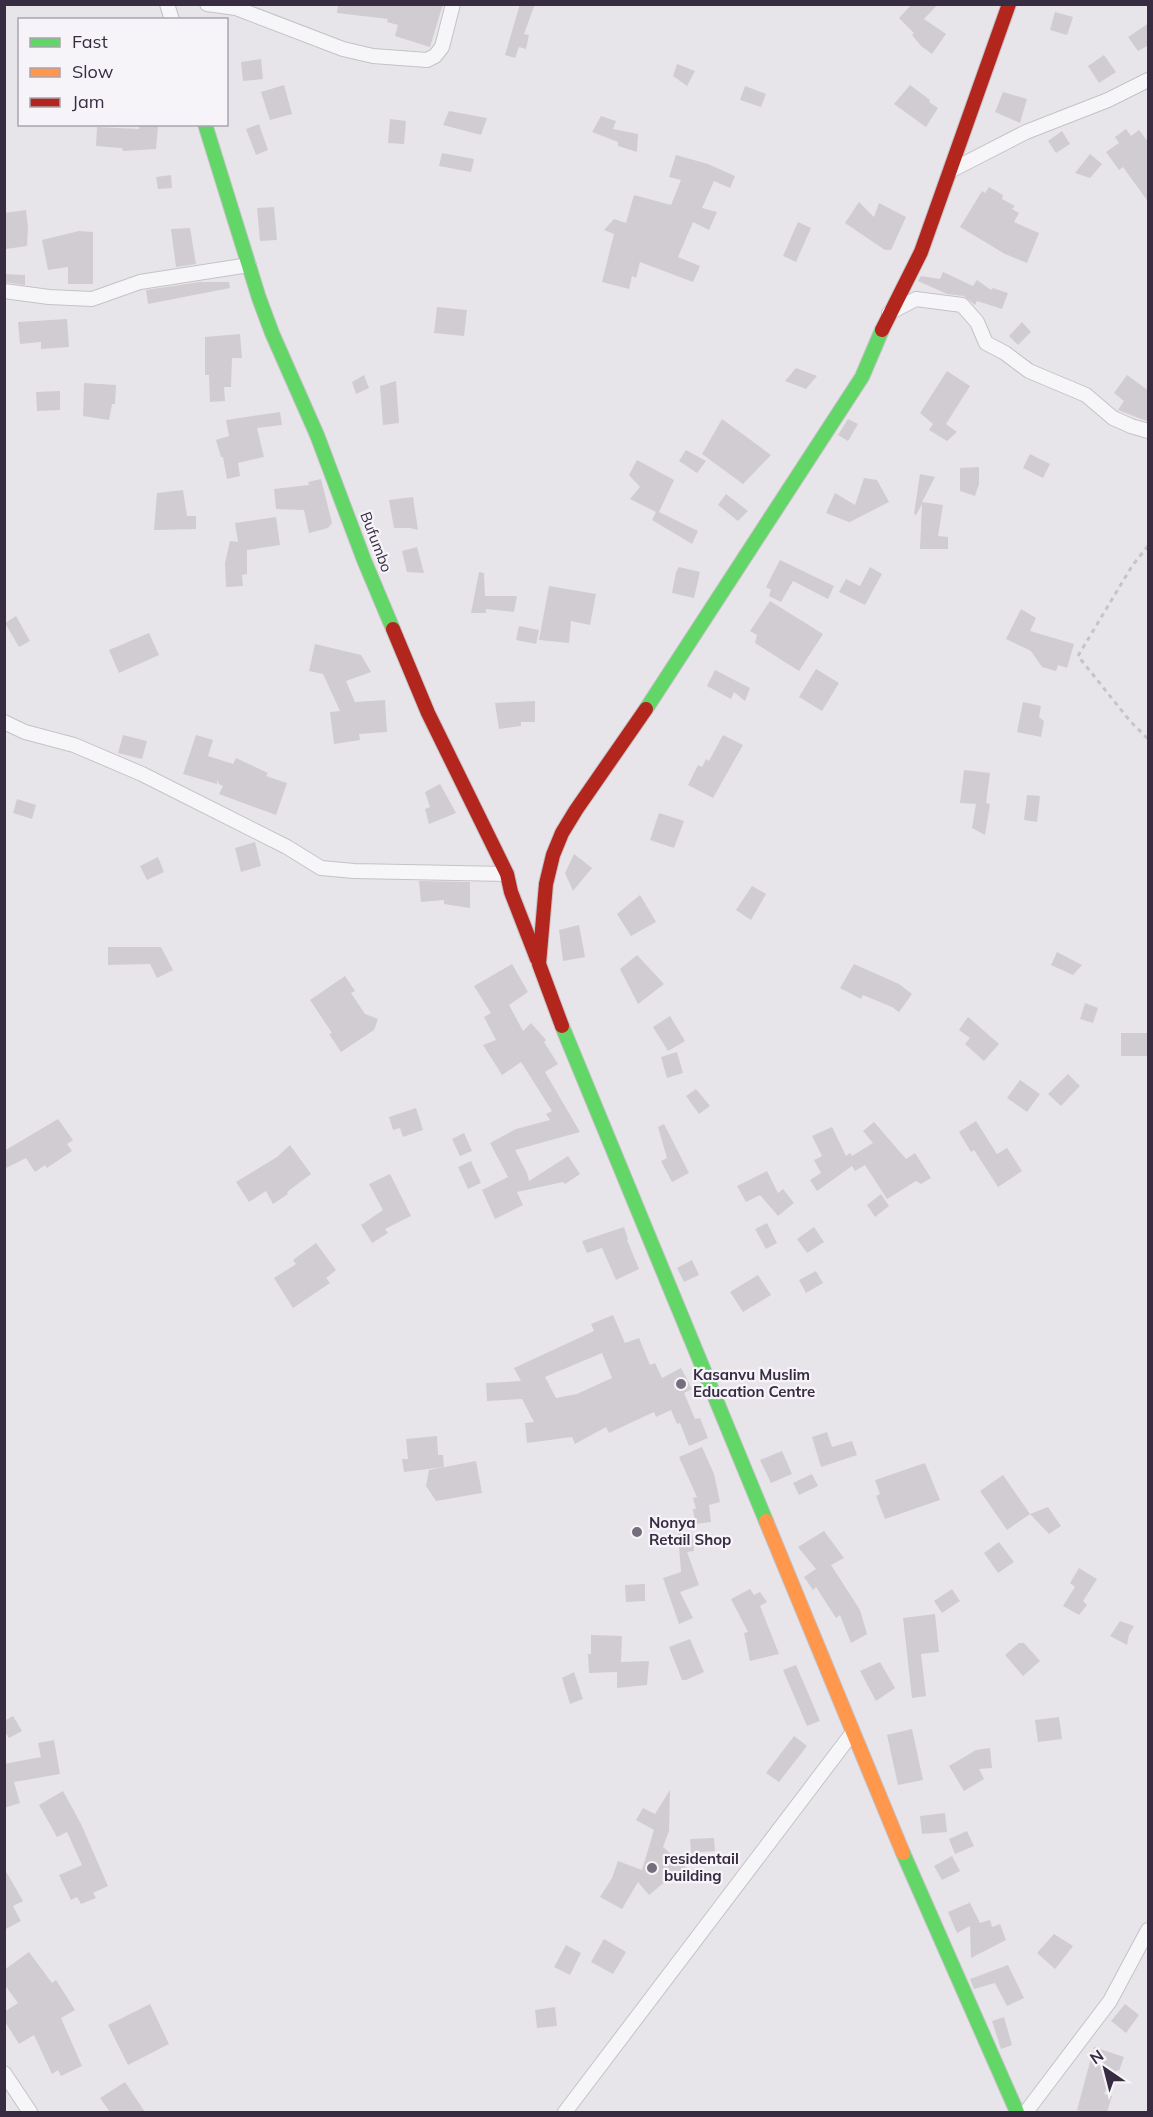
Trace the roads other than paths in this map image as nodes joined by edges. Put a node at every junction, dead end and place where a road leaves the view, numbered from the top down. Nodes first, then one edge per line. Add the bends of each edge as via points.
1 (207, 4) edge
2 (453, 4) edge
3 (1009, 4) edge
4 (1149, 81) edge
5 (205, 126) edge
6 (950, 171) junction
7 (249, 265) junction
8 (4, 291) edge
9 (889, 313) junction
10 (1149, 431) edge
11 (4, 722) edge
12 (507, 874) junction
13 (539, 963) junction
14 (854, 1732) junction
15 (1149, 1930) edge
16 (4, 2073) edge
17 (30, 2112) edge
18 (565, 2112) edge
19 (1017, 2112) edge
20 (1026, 2112) edge

1 - 2 street via 236,8 343,50 427,60 442,47
3 - 6 street
4 - 6 street via 1026,132
5 - 7 street, Bufumbo
6 - 9 street via 921,252
7 - 8 street via 140,282 92,298
7 - 12 street, Bufumbo via 272,333 428,713
9 - 10 street via 916,300 962,305 977,322 986,344 1037,375 1086,395 1113,418
9 - 13 street via 862,377 562,833 546,884
11 - 12 street via 74,745 142,774 219,811 321,868
12 - 13 street, Bufumbo
13 - 14 street, Bufumbo
14 - 18 street
14 - 19 street, Bufumbo via 925,1907
15 - 20 street via 1110,2001
16 - 17 street

